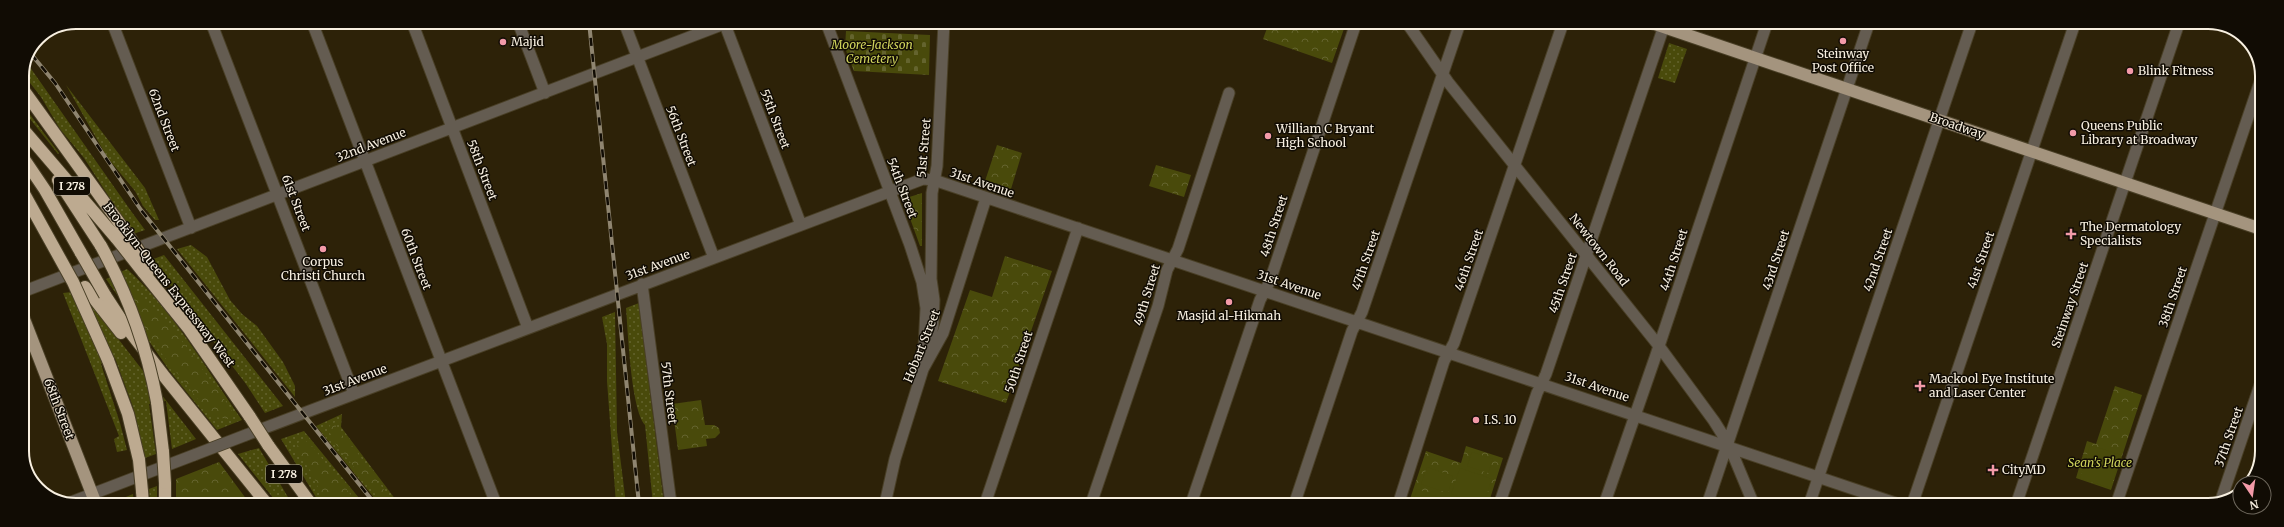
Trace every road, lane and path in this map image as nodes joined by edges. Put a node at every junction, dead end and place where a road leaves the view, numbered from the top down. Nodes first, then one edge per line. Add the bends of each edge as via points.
1 (115, 29) edge
2 (214, 29) edge
3 (315, 29) edge
4 (415, 29) edge
5 (521, 29) edge
6 (627, 29) edge
7 (710, 29) edge
8 (728, 29) edge
9 (829, 29) edge
10 (944, 29) edge
11 (1354, 29) edge
12 (1411, 29) edge
13 (1458, 29) edge
14 (1561, 29) edge
15 (1663, 29) edge
16 (1675, 29) edge
17 (1765, 29) edge
18 (1868, 29) edge
19 (1970, 29) edge
20 (2073, 29) edge
21 (2177, 29) edge
22 (637, 57) junction
23 (1755, 58) junction
24 (1443, 75) junction
25 (1847, 89) junction
26 (545, 93) junction
27 (1229, 93) dead end
28 (2255, 96) edge
29 (29, 98) edge
30 (29, 99) edge
31 (32, 102) junction
32 (1940, 120) junction
33 (452, 128) junction
34 (29, 135) edge
35 (29, 137) edge
36 (2032, 151) junction
37 (364, 161) junction
38 (1515, 165) junction
39 (29, 166) edge
40 (934, 180) junction
41 (2125, 183) junction
42 (889, 191) junction
43 (278, 194) junction
44 (986, 198) junction
45 (29, 202) edge
46 (29, 206) edge
47 (2215, 213) junction
48 (801, 225) junction
49 (2255, 227) edge
50 (190, 228) junction
51 (1078, 228) junction
52 (45, 229) junction
53 (122, 237) junction
54 (1587, 255) junction
55 (714, 258) junction
56 (1173, 259) junction
57 (642, 284) junction
58 (29, 289) edge
59 (1264, 290) junction
60 (1357, 321) junction
61 (528, 328) junction
62 (29, 332) edge
63 (1659, 346) junction
64 (1449, 352) junction
65 (441, 361) junction
66 (923, 369) junction
67 (164, 376) junction
68 (1542, 383) junction
69 (354, 394) junction
70 (2255, 400) edge
71 (1635, 414) junction
72 (268, 445) junction
73 (1729, 445) junction
74 (234, 462) junction
75 (1818, 477) junction
76 (2222, 496) edge
77 (94, 498) edge
78 (96, 498) edge
79 (143, 498) edge
80 (165, 498) edge
81 (255, 498) edge
82 (262, 498) edge
83 (298, 498) edge
84 (307, 498) edge
85 (494, 498) edge
86 (670, 498) edge
87 (886, 498) edge
88 (987, 498) edge
89 (1093, 498) edge
90 (1193, 498) edge
91 (1296, 498) edge
92 (1400, 498) edge
93 (1501, 498) edge
94 (1606, 498) edge
95 (1710, 498) edge
96 (1751, 498) edge
97 (1811, 498) edge
98 (1880, 498) edge
99 (1914, 498) edge
100 (2018, 498) edge
101 (2118, 498) edge

1 - 50 street, 62nd Street
2 - 43 street, 61st Street
3 - 37 street, 60th Street
4 - 33 street, 58th Street
5 - 26 street
6 - 22 street, 56th Street
7 - 22 street, 32nd Avenue
8 - 48 street, 55th Street
9 - 42 street, 54th Street
10 - 40 street, 51st Street via 937,166
11 - 59 street, 48th Street via 1270,281
12 - 24 street, Newtown Road
13 - 24 street, 47th Street
14 - 38 street, 46th Street
15 - 54 street, 45th Street
16 - 23 main road, Broadway
17 - 23 street, 44th Street
18 - 25 street, 43rd Street
19 - 32 street, 42nd Street
20 - 36 street, 41st Street
21 - 41 street, Steinway Street
22 - 26 street, 32nd Avenue
22 - 55 street, 56th Street
23 - 25 main road, Broadway
23 - 63 street, 44th Street
24 - 38 street, Newtown Road
24 - 60 street, 47th Street
25 - 32 main road, Broadway
25 - 73 street, 43rd Street
26 - 33 street, 32nd Avenue
27 - 56 street, 49th Street
28 - 47 street, 38th Street
29 - 31 highway
30 - 31 highway
31 - 53 highway
32 - 36 main road, Broadway
32 - 75 street, 42nd Street
33 - 37 street, 32nd Avenue
33 - 61 street, 58th Street
34 - 53 highway, Brooklyn-Queens Expressway West / I 278
35 - 80 highway, bridge via 102,246 136,322 157,402
36 - 41 main road, Broadway
36 - 99 street, 41st Street
37 - 43 street, 32nd Avenue
37 - 65 street, 60th Street
38 - 54 street, Newtown Road
38 - 64 street, 46th Street
39 - 67 highway, I 278, bridge via 105,295
40 - 42 street, 31st Avenue via 923,179
40 - 44 street, 31st Avenue
40 - 66 street, 51st Street via 931,279 934,326
41 - 47 main road, Broadway
41 - 100 street, Steinway Street
42 - 48 street, 31st Avenue
42 - 66 street, 54th Street via 922,282 926,308
43 - 50 street, 32nd Avenue
43 - 69 street, 61st Street
44 - 51 street, 31st Avenue
44 - 66 street, Hobart Street via 943,332
45 - 52 highway, bridge
46 - 52 highway
47 - 49 main road, Broadway
47 - 101 street, 38th Street
48 - 55 street, 31st Avenue
50 - 58 street, 32nd Avenue
51 - 56 street, 31st Avenue
51 - 88 street, 50th Street
52 - 67 highway via 125,339
52 - 79 highway, bridge via 73,282 108,360 128,414 139,460
53 - 72 highway, Brooklyn-Queens Expressway West / I 278, bridge
54 - 63 street, Newtown Road
54 - 68 street, 45th Street
55 - 57 street, 31st Avenue
56 - 59 street, 31st Avenue
56 - 89 street, 49th Street
57 - 61 street, 31st Avenue
57 - 86 street, 57th Street
59 - 60 street, 31st Avenue
59 - 90 street, 48th Street
60 - 64 street, 31st Avenue
60 - 91 street, 47th Street
61 - 65 street, 31st Avenue
62 - 77 main road, 68th Street
63 - 71 street, 44th Street
63 - 73 street, Newtown Road
64 - 68 street, 31st Avenue
64 - 92 street, 46th Street
65 - 69 street, 31st Avenue
65 - 85 street, 60th Street
66 - 87 street, Hobart Street via 894,459
67 - 74 highway, I 278
68 - 71 street, 31st Avenue
68 - 93 street, 45th Street
69 - 78 street, 31st Avenue, bridge via 194,455
70 - 76 street, 37th Street
71 - 73 street, 31st Avenue
71 - 94 street, 44th Street
72 - 83 highway, Brooklyn-Queens Expressway West / I 278
72 - 84 highway
73 - 75 street, 31st Avenue
73 - 95 street, 43rd Street
73 - 96 street, Newtown Road
74 - 81 highway
74 - 82 highway, I 278
75 - 97 street, 42nd Street
75 - 98 street, 31st Avenue

